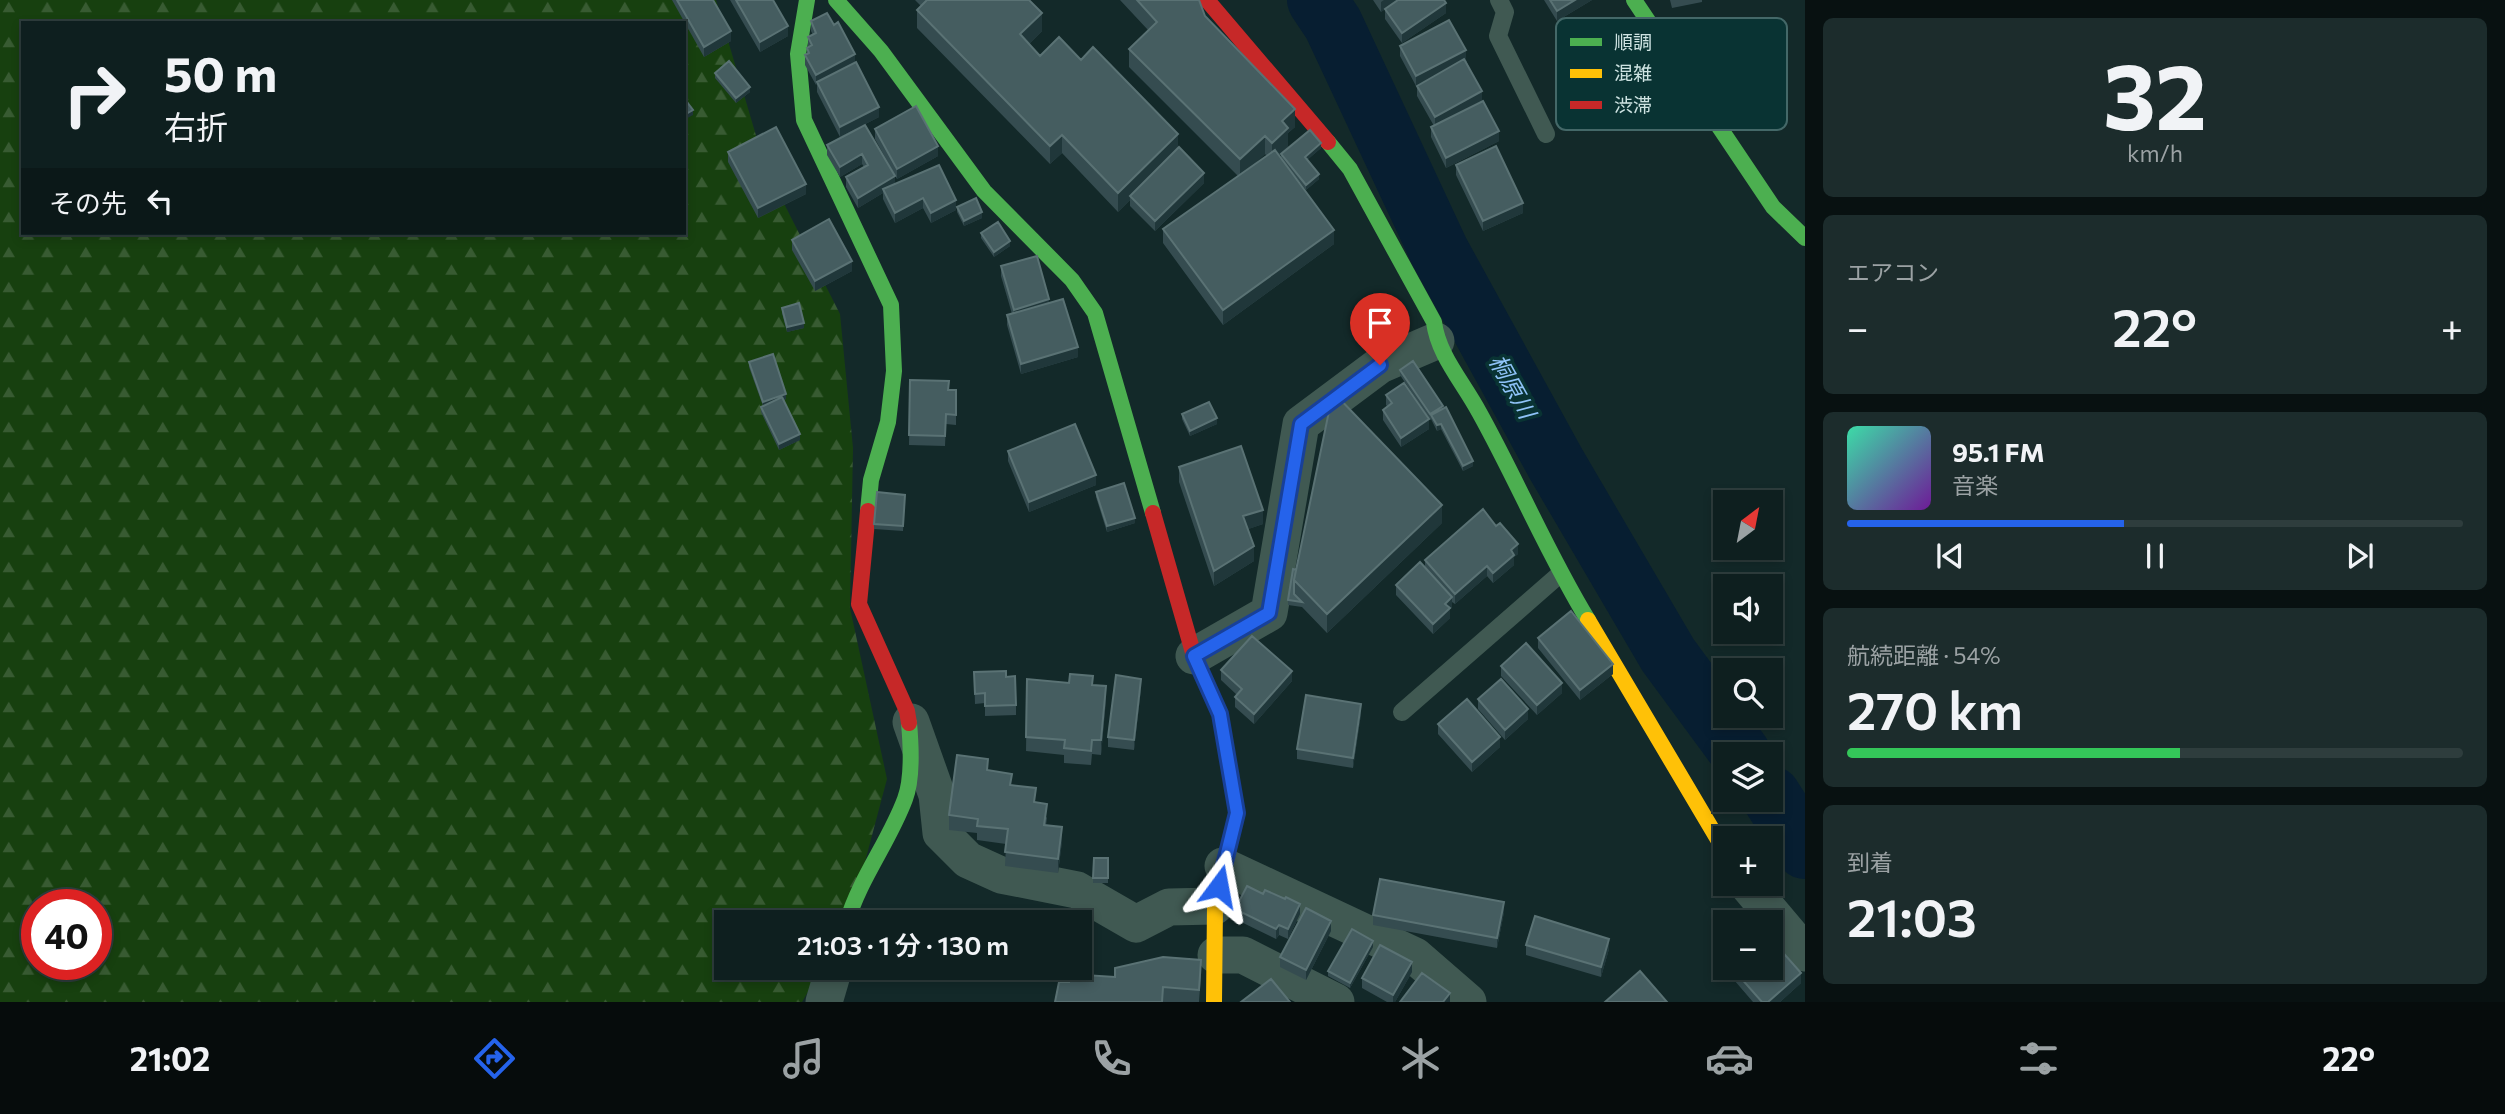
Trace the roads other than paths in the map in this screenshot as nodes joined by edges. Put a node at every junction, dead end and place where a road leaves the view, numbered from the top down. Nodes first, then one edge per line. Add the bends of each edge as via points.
1 (807, 0) edge
2 (836, 0) edge
3 (1207, 0) edge
4 (1499, 0) edge
5 (1634, 0) edge
6 (1646, 18) edge
7 (1721, 130) edge
8 (1546, 134) dead end
9 (1805, 238) edge
10 (1436, 341) junction
11 (1560, 574) junction
12 (1194, 656) junction
13 (907, 711) junction
14 (1402, 712) dead end
15 (1713, 831) edge
16 (1223, 866) junction
17 (1757, 896) edge
18 (1215, 906) junction
19 (850, 910) edge
20 (1805, 953) edge
21 (1216, 955) junction
22 (830, 980) edge
23 (824, 1002) edge
24 (1214, 1002) edge
25 (1336, 1002) edge
26 (1468, 1002) edge

1 - 13 street via 797,54 804,120 891,306 894,371 888,422 871,480 859,604
2 - 12 street via 881,51 984,191 1072,280 1095,313
3 - 10 street via 1350,169 1434,323
4 - 8 lane via 1505,12 1498,36
5 - 6 street
7 - 9 street via 1773,207
10 - 11 street via 1479,412
10 - 12 street via 1380,365 1301,424 1269,613
11 - 14 lane
11 - 15 street
12 - 16 street via 1220,714 1237,813
13 - 18 street via 937,795 941,833 968,860 1001,875 1077,890 1136,924 1169,907
13 - 19 street via 911,742 906,797
16 - 18 street
16 - 26 street via 1415,956
17 - 20 street
18 - 21 street
21 - 24 street
21 - 25 street via 1243,956
22 - 23 street

